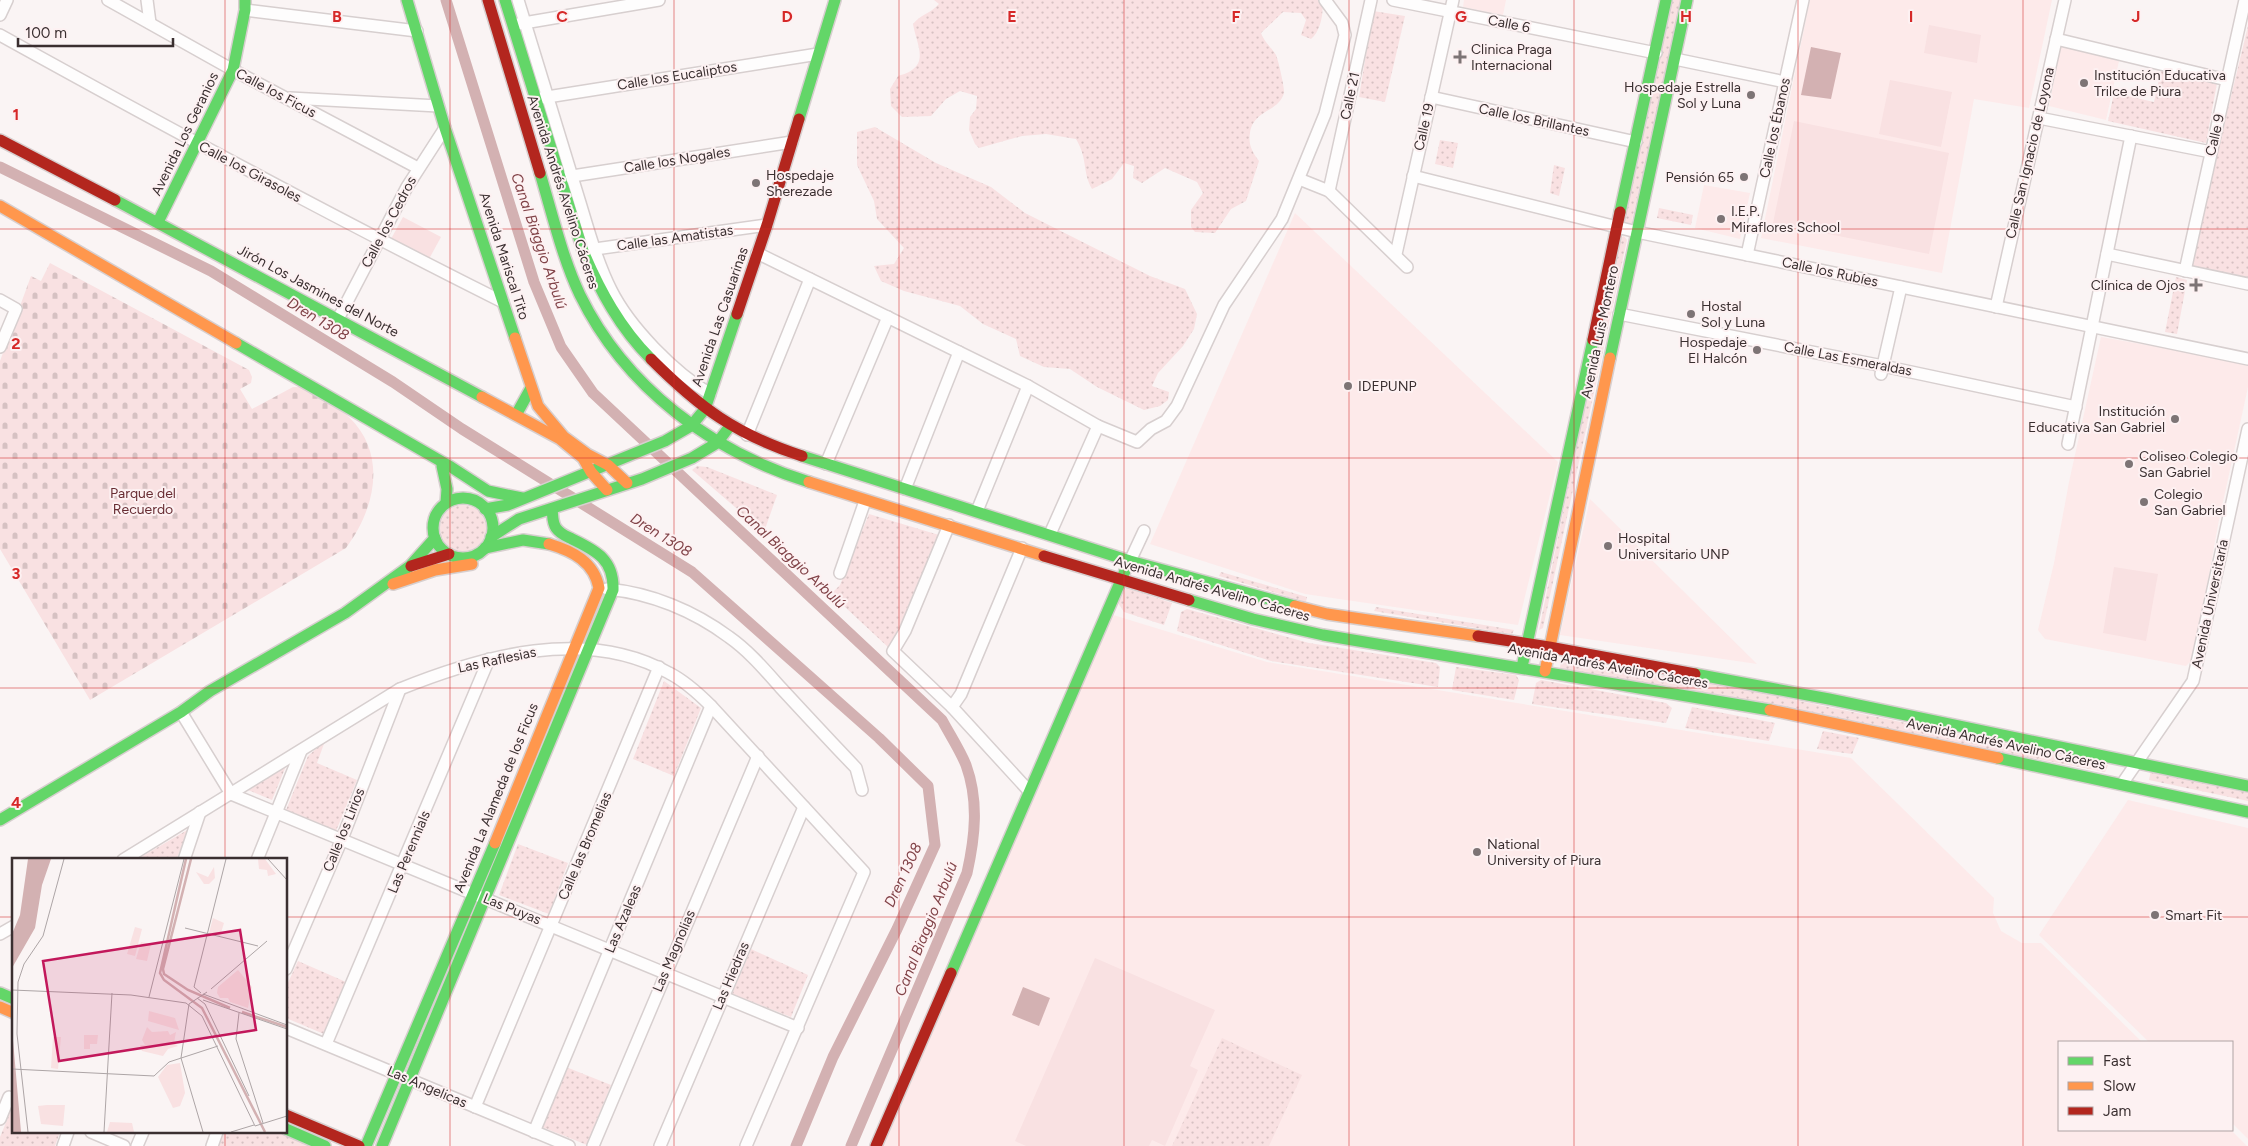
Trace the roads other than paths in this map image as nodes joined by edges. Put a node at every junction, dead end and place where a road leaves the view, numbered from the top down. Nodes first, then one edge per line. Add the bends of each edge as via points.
1 (7, 0) edge
2 (108, 0) edge
3 (147, 0) edge
4 (407, 0) edge
5 (488, 0) edge
6 (505, 0) edge
7 (518, 0) edge
8 (659, 0) edge
9 (835, 0) edge
10 (1325, 0) edge
11 (1371, 0) edge
12 (1393, 0) edge
13 (1666, 0) edge
14 (1687, 0) edge
15 (1803, 0) edge
16 (2065, 0) edge
17 (2245, 0) edge
18 (245, 5) edge
19 (1451, 6) edge
20 (0, 15) edge
21 (150, 23) junction
22 (519, 24) junction
23 (417, 31) junction
24 (0, 35) edge
25 (2056, 39) junction
26 (1656, 53) junction
27 (818, 54) junction
28 (1675, 59) junction
29 (233, 70) junction
30 (2227, 80) junction
31 (1785, 82) junction
32 (285, 97) junction
33 (548, 97) junction
34 (1431, 98) junction
35 (536, 99) junction
36 (438, 106) junction
37 (2038, 118) junction
38 (445, 128) junction
39 (2131, 136) junction
40 (0, 140) edge
41 (792, 142) junction
42 (1636, 142) junction
43 (197, 143) junction
44 (2211, 152) junction
45 (418, 168) junction
46 (1413, 176) junction
47 (567, 177) junction
48 (1299, 179) junction
49 (1329, 191) junction
50 (0, 206) edge
51 (158, 222) junction
52 (767, 225) junction
53 (1618, 227) junction
54 (1637, 232) junction
55 (379, 240) junction
56 (589, 250) junction
57 (757, 253) junction
58 (1396, 254) junction
59 (2107, 254) junction
60 (1747, 255) junction
61 (1407, 267) dead end
62 (598, 271) junction
63 (2185, 271) junction
64 (810, 279) junction
65 (574, 281) junction
66 (2248, 284) edge
67 (1900, 287) junction
68 (0, 300) edge
69 (503, 302) junction
70 (1996, 307) junction
71 (1619, 314) junction
72 (888, 317) junction
73 (338, 319) junction
74 (2092, 327) junction
75 (0, 347) edge
76 (959, 352) junction
77 (2248, 359) edge
78 (1882, 370) junction
79 (1028, 386) junction
80 (531, 388) junction
81 (710, 394) junction
82 (2076, 407) junction
83 (705, 409) junction
84 (516, 415) junction
85 (691, 426) junction
86 (730, 426) junction
87 (1098, 426) junction
88 (747, 435) junction
89 (2247, 436) edge
90 (717, 443) junction
91 (2068, 444) dead end
92 (440, 463) junction
93 (608, 464) junction
94 (826, 464) junction
95 (591, 472) junction
96 (627, 484) junction
97 (905, 489) junction
98 (603, 491) junction
99 (524, 498) junction
100 (473, 500) junction
101 (866, 501) junction
102 (446, 503) junction
103 (555, 508) junction
104 (485, 509) junction
105 (977, 511) junction
106 (949, 525) junction
107 (1144, 531) dead end
108 (1050, 534) junction
109 (491, 537) junction
110 (435, 538) junction
111 (507, 542) junction
112 (485, 548) junction
113 (1022, 548) junction
114 (449, 554) junction
115 (1130, 561) junction
116 (410, 566) junction
117 (840, 573) dead end
118 (1121, 579) junction
119 (599, 588) junction
120 (376, 590) junction
121 (613, 590) junction
122 (1526, 644) junction
123 (1549, 647) junction
124 (574, 648) junction
125 (588, 650) junction
126 (489, 659) junction
127 (659, 667) junction
128 (1522, 667) junction
129 (1544, 671) junction
130 (400, 689) junction
131 (711, 706) junction
132 (952, 707) junction
133 (181, 712) junction
134 (301, 751) junction
135 (758, 756) junction
136 (2135, 762) junction
137 (2122, 784) junction
138 (2248, 786) edge
139 (862, 790) dead end
140 (1029, 791) junction
141 (231, 794) junction
142 (804, 806) junction
143 (200, 812) junction
144 (2248, 812) edge
145 (277, 813) junction
146 (0, 820) edge
147 (342, 839) junction
148 (126, 858) edge
149 (185, 858) edge
150 (258, 858) edge
151 (404, 864) junction
152 (479, 895) junction
153 (552, 925) junction
154 (12, 927) edge
155 (0, 934) edge
156 (610, 950) junction
157 (288, 964) edge
158 (665, 972) junction
159 (0, 993) edge
160 (723, 996) junction
161 (12, 998) edge
162 (0, 1007) edge
163 (12, 1012) edge
164 (798, 1028) junction
165 (288, 1029) edge
166 (326, 1044) junction
167 (396, 1074) junction
168 (410, 1080) junction
169 (8, 1096) edge
170 (475, 1107) junction
171 (288, 1116) edge
172 (0, 1119) edge
173 (288, 1130) edge
174 (534, 1132) junction
175 (67, 1134) edge
176 (96, 1134) edge
177 (142, 1134) edge
178 (216, 1134) edge
179 (63, 1146) edge
180 (124, 1146) edge
181 (137, 1146) edge
182 (212, 1146) edge
183 (325, 1146) edge
184 (360, 1146) edge
185 (366, 1146) edge
186 (382, 1146) edge
187 (569, 1146) edge
188 (593, 1146) edge
189 (660, 1146) edge
190 (746, 1146) edge
191 (876, 1146) edge

1 - 20 street
2 - 21 street, Calle los Ficus
3 - 21 street
4 - 23 main road, Avenida Mariscal Tito
5 - 65 main road, Avenida Andrés Avelino Cáceres
6 - 22 main road, Avenida Andrés Avelino Cáceres
7 - 22 street, Avenida Andrés Avelino Cáceres
8 - 22 street
9 - 27 main road, Avenida Las Casuarinas
10 - 48 street via 1342,23 1345,35 1325,114
11 - 49 street, Calle 21
12 - 19 street, Calle 6
13 - 26 main road, Avenida Luis Montero
14 - 28 main road, Avenida Luis Montero
15 - 31 street, Calle los Ébanos
16 - 25 street, Calle San Ignacio de Loyona
17 - 30 street, Calle 9
18 - 23 street
18 - 29 main road, Avenida Los Geranios
19 - 26 street, Calle 6
19 - 34 street, Calle 19
21 - 29 street, Calle los Ficus
22 - 33 street, Avenida Andrés Avelino Cáceres
22 - 35 main road, Avenida Andrés Avelino Cáceres
23 - 36 main road, Avenida Mariscal Tito
24 - 43 street, Calle los Girasoles
25 - 30 street
25 - 37 street, Calle San Ignacio de Loyona
26 - 42 main road, Avenida Luis Montero
27 - 33 street, Calle los Eucaliptos
27 - 41 main road, Avenida Las Casuarinas
28 - 31 street
28 - 54 main road, Avenida Luis Montero
29 - 32 street, Calle los Ficus
29 - 43 main road, Avenida Los Geranios
30 - 44 street, Calle 9
31 - 60 street, Calle los Ébanos
32 - 36 street
32 - 45 street, Calle los Ficus
33 - 35 street, Calle los Eucaliptos
33 - 47 street, Avenida Andrés Avelino Cáceres
34 - 42 street, Calle los Brillantes
34 - 46 street, Calle 19
35 - 47 main road, Avenida Andrés Avelino Cáceres
36 - 38 main road, Avenida Mariscal Tito
37 - 39 street
37 - 70 street, Calle San Ignacio de Loyona
38 - 45 street, Calle los Cedros
38 - 69 main road, Avenida Mariscal Tito
39 - 44 street
39 - 59 street
40 - 51 main road, Jirón Los Jasmines del Norte
41 - 47 street, Calle los Nogales
41 - 52 main road, Avenida Las Casuarinas
42 - 53 main road, Avenida Luis Montero
43 - 51 main road, Avenida Los Geranios
43 - 55 street, Calle los Girasoles
44 - 63 street, Calle 9
45 - 55 street, Calle los Cedros
46 - 53 street, Calle los Rubíes
46 - 58 street, Calle 19
47 - 56 main road, Avenida Andrés Avelino Cáceres
48 - 49 street
48 - 87 street via 1282,219 1224,305 1177,406 1166,421 1137,442
49 - 58 street
50 - 92 main road
51 - 73 main road, Jirón Los Jasmines del Norte
52 - 56 street, Calle las Amatistas
52 - 57 main road, Avenida Las Casuarinas
53 - 54 street, Calle los Rubíes
53 - 122 main road, Avenida Luis Montero
54 - 60 street, Calle los Rubíes
54 - 71 main road, Avenida Luis Montero
55 - 69 street, Calle los Girasoles
55 - 73 street, Calle los Cedros
56 - 62 main road, Avenida Andrés Avelino Cáceres
57 - 64 street
57 - 81 main road, Avenida Las Casuarinas
58 - 61 street
59 - 63 street
59 - 74 street
60 - 67 street, Calle los Rubíes
62 - 65 main road
62 - 81 street, Avenida Andrés Avelino Cáceres via 624,312 648,340 695,385
62 - 83 main road, Avenida Andrés Avelino Cáceres via 599,288 640,348
63 - 66 street
64 - 72 street
64 - 88 street
65 - 85 main road, Avenida Andrés Avelino Cáceres via 602,334 623,363
67 - 70 street, Calle los Rubíes
67 - 78 street
68 - 75 street via 16,309
69 - 80 main road, Avenida Mariscal Tito
70 - 74 street, Calle los Rubíes
71 - 78 street, Calle Las Esmeraldas
71 - 123 main road, Avenida Luis Montero
72 - 76 street
72 - 94 street
73 - 84 main road, Jirón Los Jasmines del Norte
74 - 77 street, Calle los Rubíes
74 - 82 street
76 - 79 street
76 - 97 street
78 - 82 street, Calle Las Esmeraldas
79 - 87 street
79 - 105 street
80 - 84 main road
80 - 93 main road, Avenida Mariscal Tito via 538,406 553,426 587,454
81 - 83 main road, Avenida Las Casuarinas
82 - 91 street
83 - 85 main road, Avenida Las Casuarinas
83 - 86 main road, Avenida Andrés Avelino Cáceres
84 - 95 main road, Jirón Los Jasmines del Norte via 560,439 583,458
85 - 90 main road, Avenida Andrés Avelino Cáceres
85 - 93 main road, Avenida Las Casuarinas via 665,441
86 - 88 main road, Avenida Andrés Avelino Cáceres
86 - 90 main road
87 - 108 street
88 - 94 main road, Avenida Andrés Avelino Cáceres
89 - 136 street, Avenida Universitaría via 2193,681
90 - 96 main road via 692,458
90 - 101 main road, Avenida Andrés Avelino Cáceres via 779,474
92 - 99 main road via 450,464 487,491
92 - 100 main road
92 - 102 main road via 447,489
93 - 95 main road, Avenida Las Casuarinas
93 - 96 main road, Avenida Mariscal Tito
94 - 97 main road, Avenida Andrés Avelino Cáceres
95 - 98 main road, Jirón Los Jasmines del Norte
95 - 99 main road, Avenida Las Casuarinas
96 - 98 main road
97 - 105 main road, Avenida Andrés Avelino Cáceres
98 - 103 main road
99 - 104 main road, Avenida Las Casuarinas
100 - 102 main road via 459,499
100 - 104 main road
101 - 106 main road, Avenida Andrés Avelino Cáceres
101 - 117 street
102 - 110 main road via 434,519
103 - 109 main road via 518,519
103 - 121 main road via 553,520 561,534 594,551 608,563 615,578
104 - 109 main road via 492,522
105 - 108 main road, Avenida Andrés Avelino Cáceres
106 - 113 main road, Avenida Andrés Avelino Cáceres
106 - 132 street via 905,631 893,651
107 - 115 street
108 - 115 main road, Avenida Andrés Avelino Cáceres
109 - 112 main road
110 - 114 main road via 440,548
110 - 116 main road
111 - 112 main road
111 - 119 main road via 536,541 563,548 596,573
111 - 120 main road via 482,560 435,570
112 - 114 main road via 468,557
113 - 118 main road, Avenida Andrés Avelino Cáceres
113 - 132 street via 961,694
114 - 116 main road
115 - 118 main road
115 - 122 main road, Avenida Andrés Avelino Cáceres via 1327,614
116 - 120 main road
118 - 128 main road, Avenida Andrés Avelino Cáceres via 1253,619 1323,635
118 - 140 main road
119 - 121 street
119 - 124 main road, Avenida La Alameda de los Ficus
120 - 133 main road via 345,613 210,691
121 - 125 main road, Avenida La Alameda de los Ficus
121 - 139 street via 665,602 705,620 731,638 856,768
122 - 123 main road, Avenida Andrés Avelino Cáceres
122 - 128 main road, Avenida Luis Montero
123 - 129 main road, Avenida Luis Montero
123 - 136 main road, Avenida Andrés Avelino Cáceres via 1829,699
124 - 125 street, Las Raflesias
124 - 126 street, Las Raflesias via 523,652
124 - 152 main road, Avenida La Alameda de los Ficus
125 - 127 street, Las Raflesias via 623,655
125 - 152 main road, Avenida La Alameda de los Ficus
126 - 130 street, Las Raflesias via 445,671
126 - 151 street, Las Perennials
127 - 131 street, Las Raflesias via 690,686
127 - 153 street, Calle las Bromelias
128 - 129 main road, Avenida Andrés Avelino Cáceres
129 - 137 main road, Avenida Andrés Avelino Cáceres via 1812,718
130 - 134 street, Las Raflesias
130 - 147 street, Calle los Lirios
131 - 135 street, Las Raflesias
131 - 156 street, Las Azaleas
132 - 140 street
133 - 141 street
133 - 146 main road
134 - 141 street, Las Raflesias
134 - 145 street
135 - 142 street, Las Raflesias
135 - 158 street, Las Magnolias
136 - 137 street, Avenida Universitaría
136 - 138 main road, Avenida Andrés Avelino Cáceres
137 - 144 main road, Avenida Andrés Avelino Cáceres
140 - 191 main road
141 - 143 street, Las Raflesias
141 - 145 street, Las Puyas
142 - 160 street, Las Hiedras
142 - 164 street, Las Raflesias via 864,872
143 - 148 street, Las Raflesias
143 - 149 street
145 - 147 street, Las Puyas
145 - 150 street
147 - 151 street, Las Puyas
147 - 157 street, Calle los Lirios
151 - 152 street, Las Puyas
151 - 166 street, Las Perennials
152 - 153 street, Las Puyas
152 - 167 main road, Avenida La Alameda de los Ficus
152 - 168 main road, Avenida La Alameda de los Ficus
153 - 156 street, Las Puyas
153 - 170 street, Calle las Bromelias
154 - 155 street
156 - 158 street, Las Puyas
156 - 174 street, Las Azaleas
158 - 160 street, Las Puyas
158 - 188 street, Las Magnolias
159 - 161 main road
160 - 164 street, Las Puyas
160 - 189 street, Las Hiedras
162 - 163 main road
164 - 190 street
165 - 166 street, Las Angelicas
166 - 167 street, Las Angelicas
167 - 168 street, Las Angelicas
167 - 185 main road, Avenida La Alameda de los Ficus
168 - 170 street, Las Angelicas
168 - 186 main road, Avenida La Alameda de los Ficus
169 - 172 street
170 - 174 street, Las Angelicas
171 - 184 main road
173 - 183 main road
174 - 187 street, Las Angelicas
175 - 179 street
176 - 180 street
177 - 181 street
178 - 182 street

